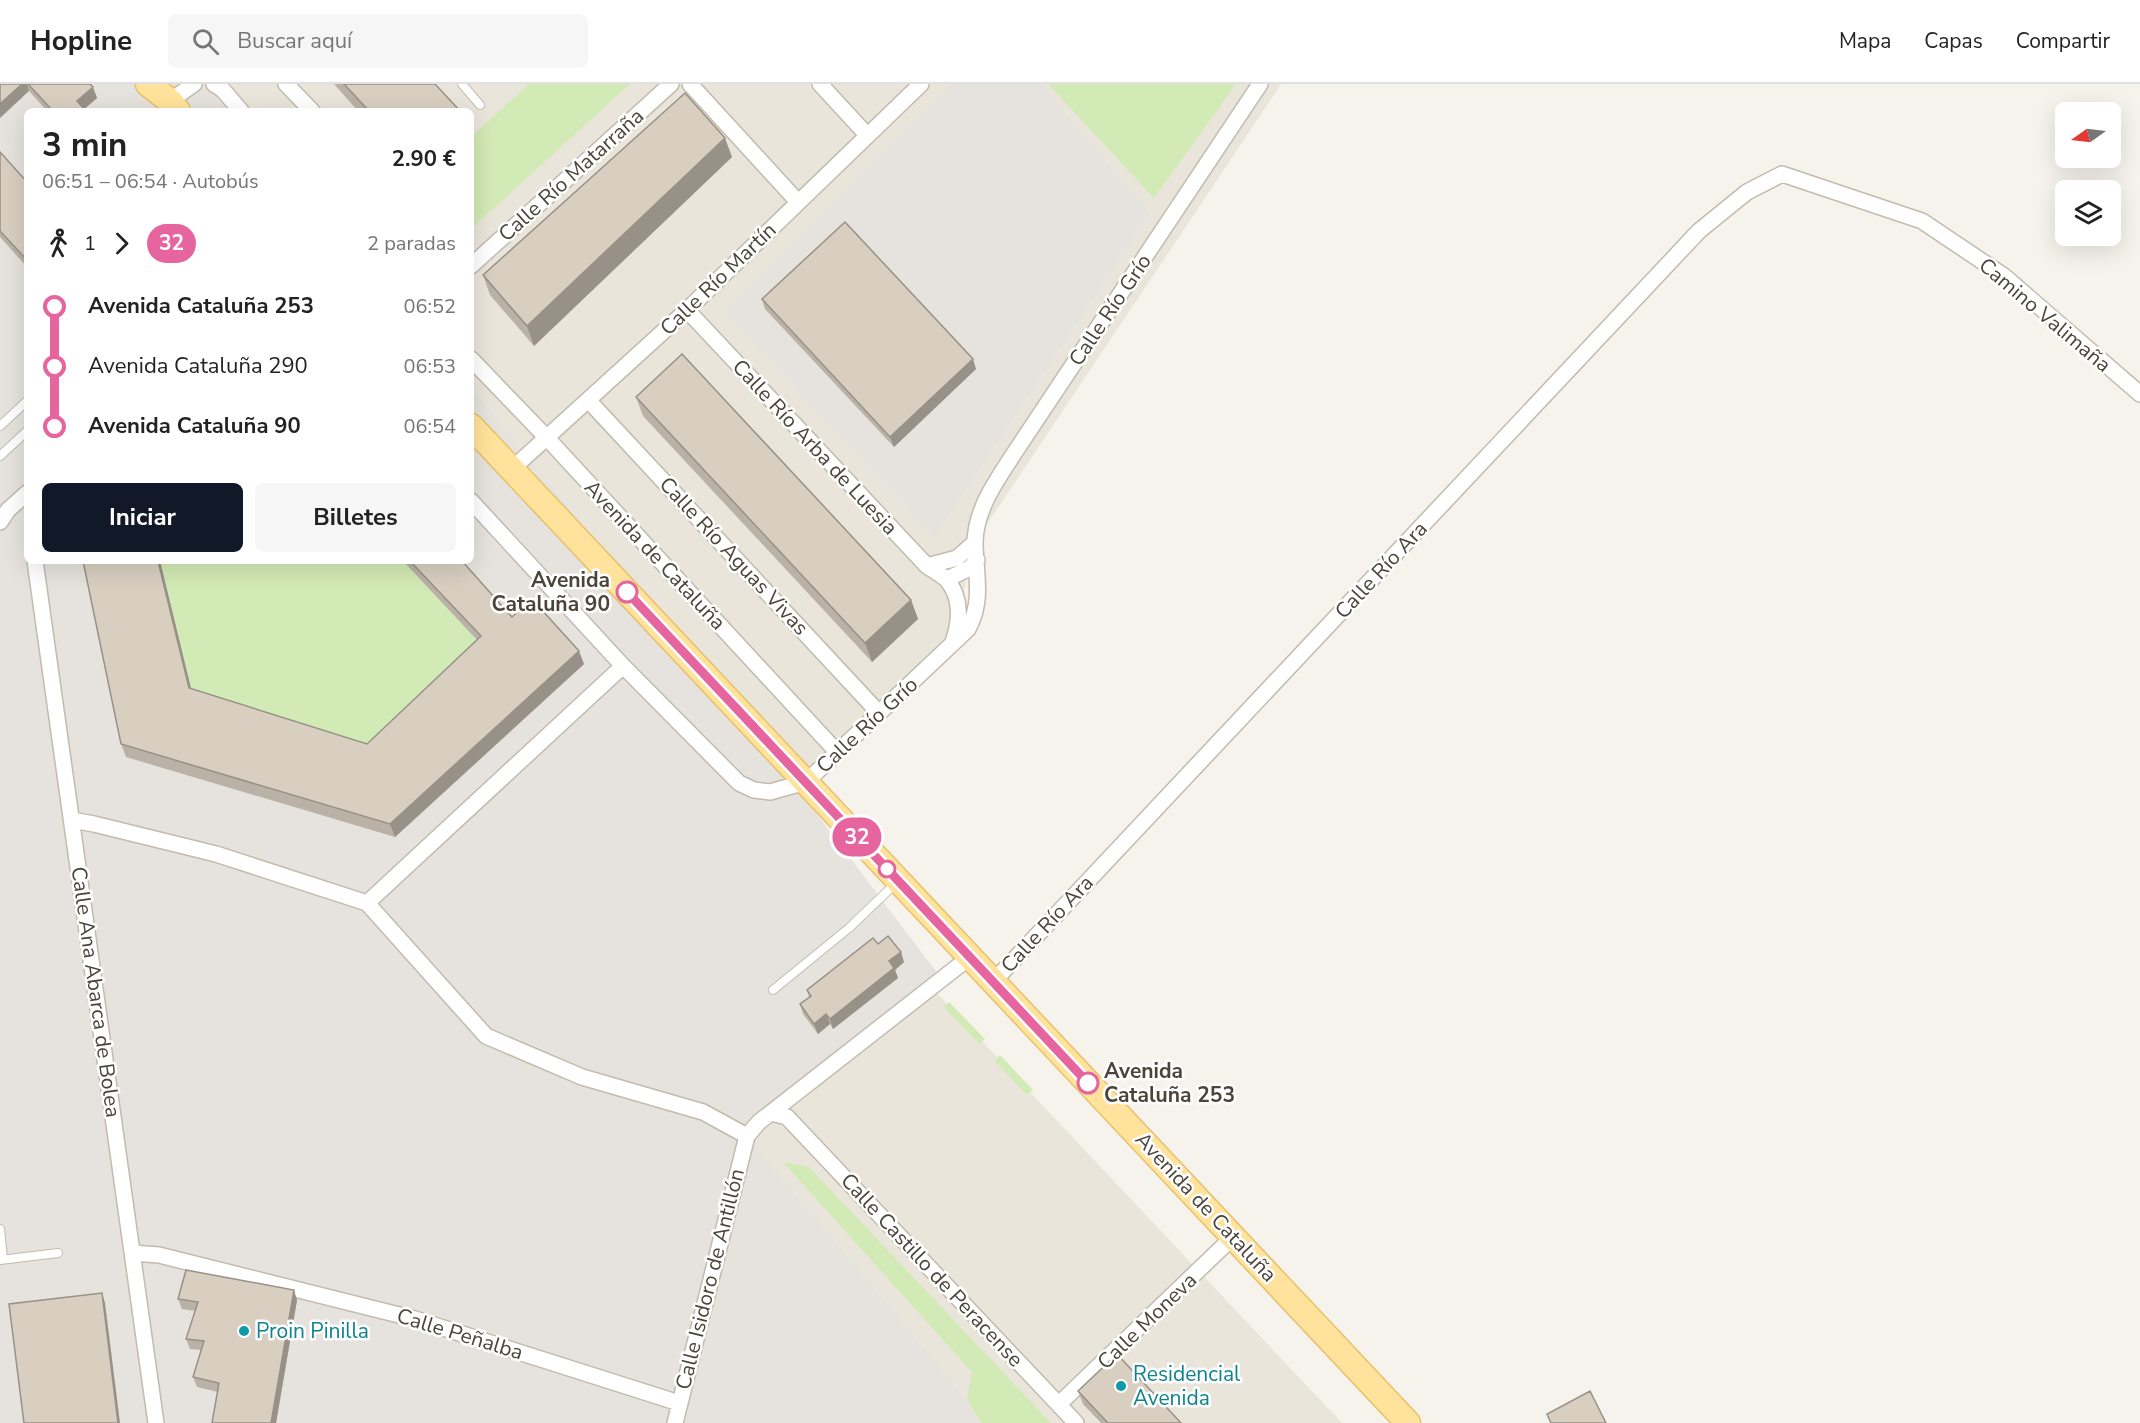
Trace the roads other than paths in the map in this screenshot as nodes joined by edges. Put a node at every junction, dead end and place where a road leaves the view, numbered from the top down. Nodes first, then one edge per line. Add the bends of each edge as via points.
1 (148, 84) edge
2 (194, 84) edge
3 (214, 84) edge
4 (286, 84) edge
5 (462, 84) edge
6 (671, 84) edge
7 (690, 84) edge
8 (820, 84) edge
9 (921, 84) edge
10 (1260, 84) edge
11 (170, 99) edge
12 (480, 105) dead end
13 (238, 108) edge
14 (309, 108) edge
15 (867, 135) junction
16 (1782, 174) joint
17 (798, 202) junction
18 (474, 263) edge
19 (687, 310) junction
20 (474, 362) edge
21 (2140, 394) edge
22 (588, 400) junction
23 (24, 404) edge
24 (0, 426) edge
25 (474, 429) edge
26 (24, 434) edge
27 (547, 438) junction
28 (0, 456) edge
29 (512, 469) junction
30 (24, 496) edge
31 (474, 504) edge
32 (0, 522) edge
33 (975, 542) junction
34 (977, 560) junction
35 (35, 564) edge
36 (927, 566) junction
37 (946, 579) junction
38 (952, 645) junction
39 (623, 666) junction
40 (879, 713) junction
41 (837, 752) junction
42 (806, 782) junction
43 (72, 820) junction
44 (898, 881) junction
45 (367, 903) junction
46 (970, 957) junction
47 (993, 982) junction
48 (773, 990) dead end
49 (784, 1102) junction
50 (771, 1113) junction
51 (787, 1117) junction
52 (747, 1136) junction
53 (0, 1229) edge
54 (1233, 1236) junction
55 (58, 1253) dead end
56 (132, 1253) junction
57 (2, 1260) edge
58 (679, 1403) junction
59 (1059, 1404) junction
60 (156, 1423) edge
61 (675, 1423) edge
62 (1076, 1423) edge
63 (1408, 1423) edge

1 - 11 main road
2 - 11 street
3 - 13 street
4 - 14 street
5 - 12 lane
6 - 18 street, Calle Río Matarraña
7 - 17 street
8 - 15 street
9 - 15 street, Calle Río Martín
10 - 33 street, Calle Río Grío via 991,489
15 - 17 street, Calle Río Martín
16 - 21 street, Camino Valimaña via 1922,221 2004,276
16 - 47 street, Calle Río Ara via 1747,192 1699,231
17 - 19 street, Calle Río Martín
19 - 22 street, Calle Río Martín
19 - 36 street, Calle Río Arba de Luesia
20 - 27 street, Avenida de Cataluña
22 - 27 street, Calle Río Martín
22 - 40 street, Calle Río Aguas Vivas
23 - 24 lane
25 - 29 main road, Avenida de Cataluña
26 - 28 lane
27 - 29 street, Calle Río Martín
27 - 41 street, Avenida de Cataluña
29 - 42 main road, Avenida de Cataluña
30 - 32 street
31 - 39 street
33 - 34 street, Calle Río Grío
33 - 36 street via 957,558
34 - 37 street via 970,568
34 - 38 street, Calle Río Grío via 978,588 972,622
35 - 43 street, Calle Ana Abarca de Bolea
36 - 37 street, Calle Río Arba de Luesia
37 - 38 street via 959,609
38 - 40 street, Calle Río Grío
39 - 42 street via 740,783 770,792
39 - 45 street
40 - 41 street, Calle Río Grío
41 - 42 street, Calle Río Grío
42 - 44 main road, Avenida de Cataluña
43 - 45 street via 216,854
43 - 56 street, Calle Ana Abarca de Bolea
44 - 46 main road, Avenida de Cataluña
44 - 48 lane via 849,928
45 - 52 street via 486,1036 582,1077 703,1112
46 - 47 main road, Avenida de Cataluña
46 - 49 street
47 - 54 main road, Avenida de Cataluña
49 - 50 street
49 - 51 street
50 - 51 street
50 - 52 street
51 - 59 street, Calle Castillo de Peracense
52 - 58 street, Calle Isidoro de Antillón
53 - 57 lane
54 - 59 street, Calle Moneva
54 - 63 main road, Avenida de Cataluña
55 - 57 lane
56 - 58 street, Calle Peñalba via 159,1255 415,1319
56 - 60 street, Calle Ana Abarca de Bolea
58 - 61 street, Calle Isidoro de Antillón
59 - 62 street, Calle Castillo de Peracense

